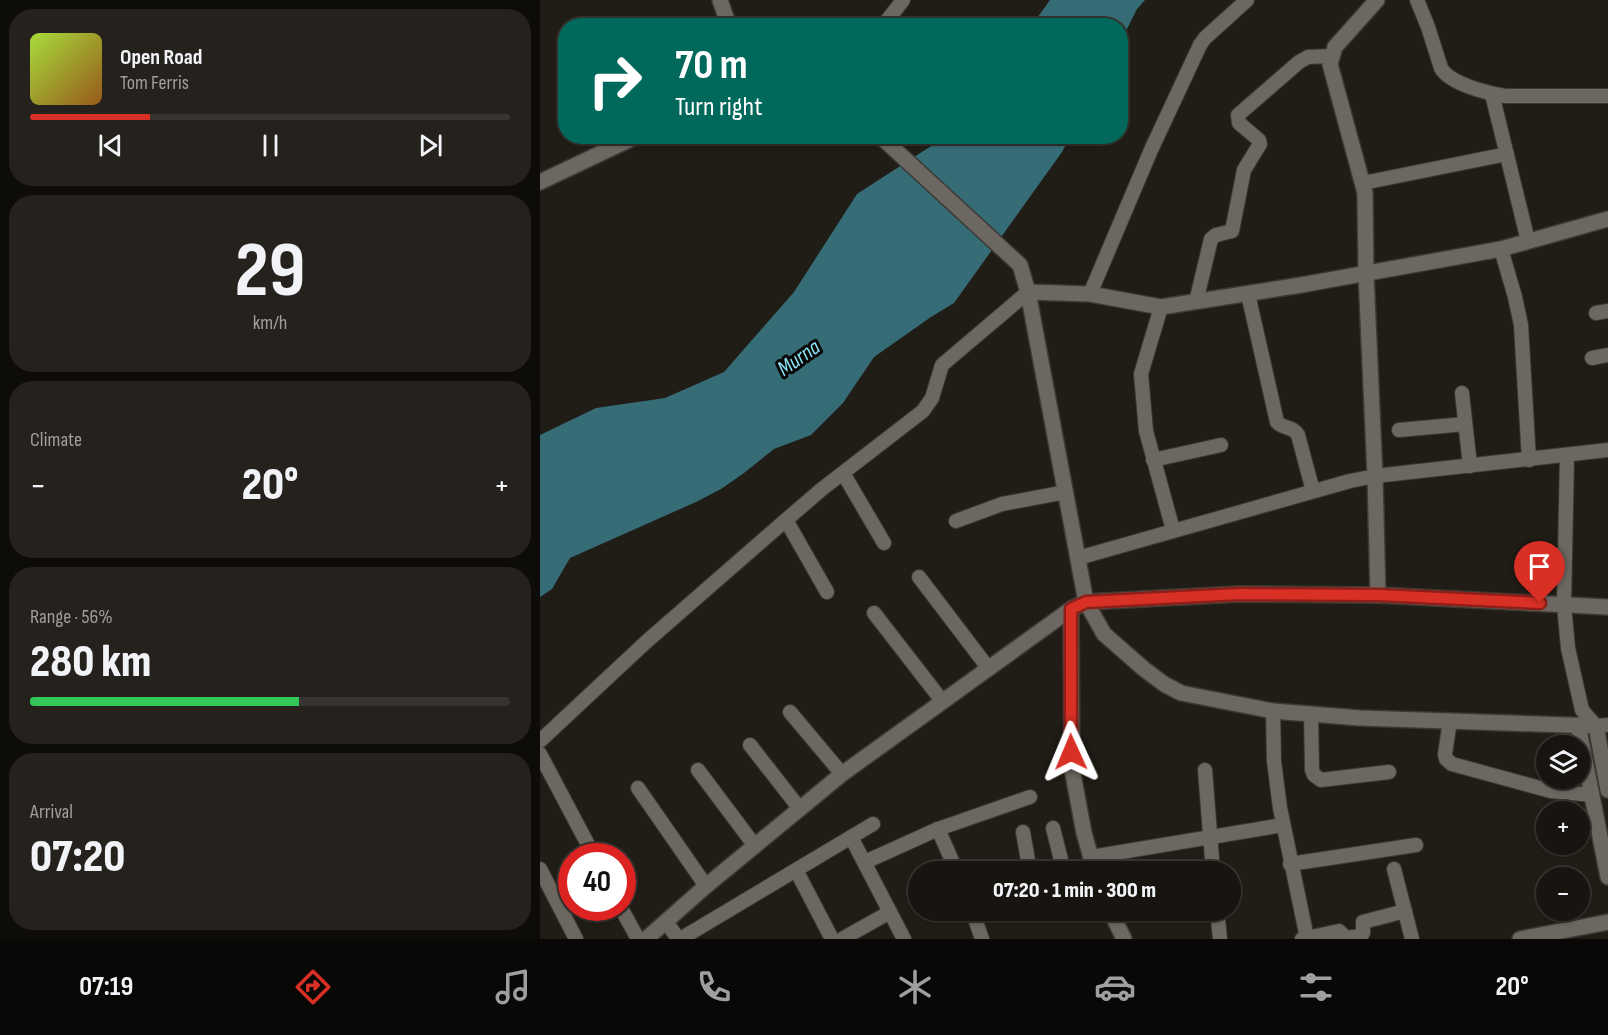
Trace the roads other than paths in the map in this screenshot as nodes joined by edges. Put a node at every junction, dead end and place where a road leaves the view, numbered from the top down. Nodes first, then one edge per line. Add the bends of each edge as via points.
1 (720, 0) edge
2 (903, 0) edge
3 (1247, 0) edge
4 (1377, 0) edge
5 (1417, 0) edge
6 (726, 18) edge
7 (889, 18) edge
8 (1331, 56) junction
9 (1492, 94) junction
10 (1608, 96) edge
11 (620, 144) edge
12 (889, 144) edge
13 (1507, 154) junction
14 (540, 182) edge
15 (1363, 183) junction
16 (1608, 219) edge
17 (1528, 241) junction
18 (1501, 249) junction
19 (1366, 273) junction
20 (1028, 292) junction
21 (1090, 294) junction
22 (1248, 294) junction
23 (1196, 302) junction
24 (1161, 307) junction
25 (1608, 355) edge
26 (1592, 358) dead end
27 (1462, 393) dead end
28 (1465, 424) junction
29 (1400, 430) dead end
30 (1221, 445) dead end
31 (1608, 450) edge
32 (1567, 456) junction
33 (1153, 460) junction
34 (1528, 460) junction
35 (1470, 466) junction
36 (843, 473) junction
37 (1375, 476) junction
38 (1313, 491) junction
39 (1066, 492) junction
40 (786, 520) junction
41 (956, 521) dead end
42 (1173, 530) junction
43 (884, 543) dead end
44 (1078, 558) junction
45 (919, 577) dead end
46 (827, 592) dead end
47 (1378, 595) junction
48 (1086, 602) junction
49 (1564, 605) junction
50 (1608, 607) edge
51 (1071, 609) junction
52 (874, 613) dead end
53 (989, 669) junction
54 (943, 702) junction
55 (1582, 710) junction
56 (1273, 711) junction
57 (790, 712) dead end
58 (1311, 714) junction
59 (1450, 721) junction
60 (1578, 725) junction
61 (1602, 725) edge
62 (540, 741) edge
63 (750, 745) dead end
64 (540, 754) edge
65 (698, 770) dead end
66 (1205, 770) dead end
67 (1389, 772) dead end
68 (842, 774) junction
69 (638, 788) dead end
70 (1608, 790) edge
71 (1592, 795) junction
72 (1030, 797) dead end
73 (800, 809) junction
74 (873, 824) dead end
75 (1283, 825) junction
76 (1053, 828) dead end
77 (938, 829) junction
78 (1023, 832) dead end
79 (851, 837) junction
80 (1209, 838) junction
81 (587, 843) edge
82 (1416, 845) dead end
83 (755, 846) junction
84 (952, 861) edge
85 (1028, 861) edge
86 (1061, 861) edge
87 (1092, 861) edge
88 (1110, 861) edge
89 (1212, 861) edge
90 (864, 862) junction
91 (1290, 864) junction
92 (540, 869) edge
93 (1394, 869) dead end
94 (796, 870) junction
95 (1608, 876) edge
96 (706, 886) junction
97 (1405, 911) junction
98 (890, 912) junction
99 (628, 921) edge
100 (976, 921) edge
101 (1115, 921) edge
102 (1218, 921) edge
103 (666, 922) junction
104 (1608, 922) edge
105 (1305, 938) edge
106 (576, 939) edge
107 (638, 939) edge
108 (646, 939) edge
109 (679, 939) edge
110 (832, 939) edge
111 (842, 939) edge
112 (904, 939) edge
113 (982, 939) edge
114 (1124, 939) edge
115 (1220, 939) edge
116 (1412, 939) edge
117 (1520, 939) edge

1 - 6 street
2 - 7 street
3 - 21 street via 1200,45
4 - 8 street via 1340,40
5 - 9 street via 1444,74
8 - 15 street
8 - 23 street via 1308,57 1299,62 1238,115 1239,123 1260,144 1241,177 1232,231 1211,239
9 - 10 street
9 - 13 street
11 - 14 street
12 - 20 street via 1020,265
13 - 15 street
13 - 17 street
15 - 19 street
16 - 17 street
17 - 18 street
18 - 19 street
18 - 34 street via 1521,325
19 - 22 street
19 - 37 street
20 - 21 street
20 - 36 street via 942,365 932,398 923,411
20 - 39 street
21 - 24 street
22 - 23 street
22 - 38 street via 1277,422 1298,435
23 - 24 street
24 - 33 street via 1141,374
25 - 26 street
27 - 28 street
28 - 29 street
28 - 35 street
30 - 33 street
31 - 32 street
32 - 34 street
32 - 49 street
33 - 42 street
34 - 35 street
35 - 37 street
36 - 40 street
36 - 43 street
37 - 38 street
37 - 47 street
38 - 42 street
39 - 41 street via 1002,504
39 - 44 street
40 - 46 street
40 - 62 street
42 - 44 street
44 - 48 street
45 - 53 street
47 - 48 street via 1239,594
47 - 49 street
48 - 51 street
48 - 56 street via 1104,634 1164,684 1181,693
49 - 50 street
49 - 55 street via 1568,648
51 - 53 street
51 - 87 street via 1072,769
52 - 54 street
53 - 54 street
54 - 68 street
55 - 60 street
55 - 61 street
56 - 58 street
56 - 75 street via 1274,761
57 - 68 street
58 - 59 street
58 - 67 street via 1312,770 1318,778
59 - 60 street
59 - 71 street via 1445,754 1452,764 1551,791
60 - 61 street
60 - 71 street
61 - 70 street
63 - 73 street
64 - 81 street
65 - 83 street
66 - 80 street
68 - 73 street
69 - 96 street
71 - 95 street
72 - 77 street
73 - 83 street
74 - 79 street
75 - 80 street
75 - 91 street
76 - 86 street
77 - 84 street
77 - 90 street
78 - 85 street
79 - 90 street
79 - 94 street
80 - 88 street
80 - 89 street
82 - 91 street
83 - 96 street
90 - 98 street
91 - 105 street
92 - 106 street
93 - 97 street
94 - 109 street
94 - 110 street
96 - 103 street
97 - 105 street via 1364,921 1361,936 1346,938 1339,931
97 - 116 street
98 - 111 street
98 - 112 street
99 - 107 street
100 - 113 street
101 - 114 street
102 - 115 street
103 - 108 street
103 - 109 street
104 - 117 street

